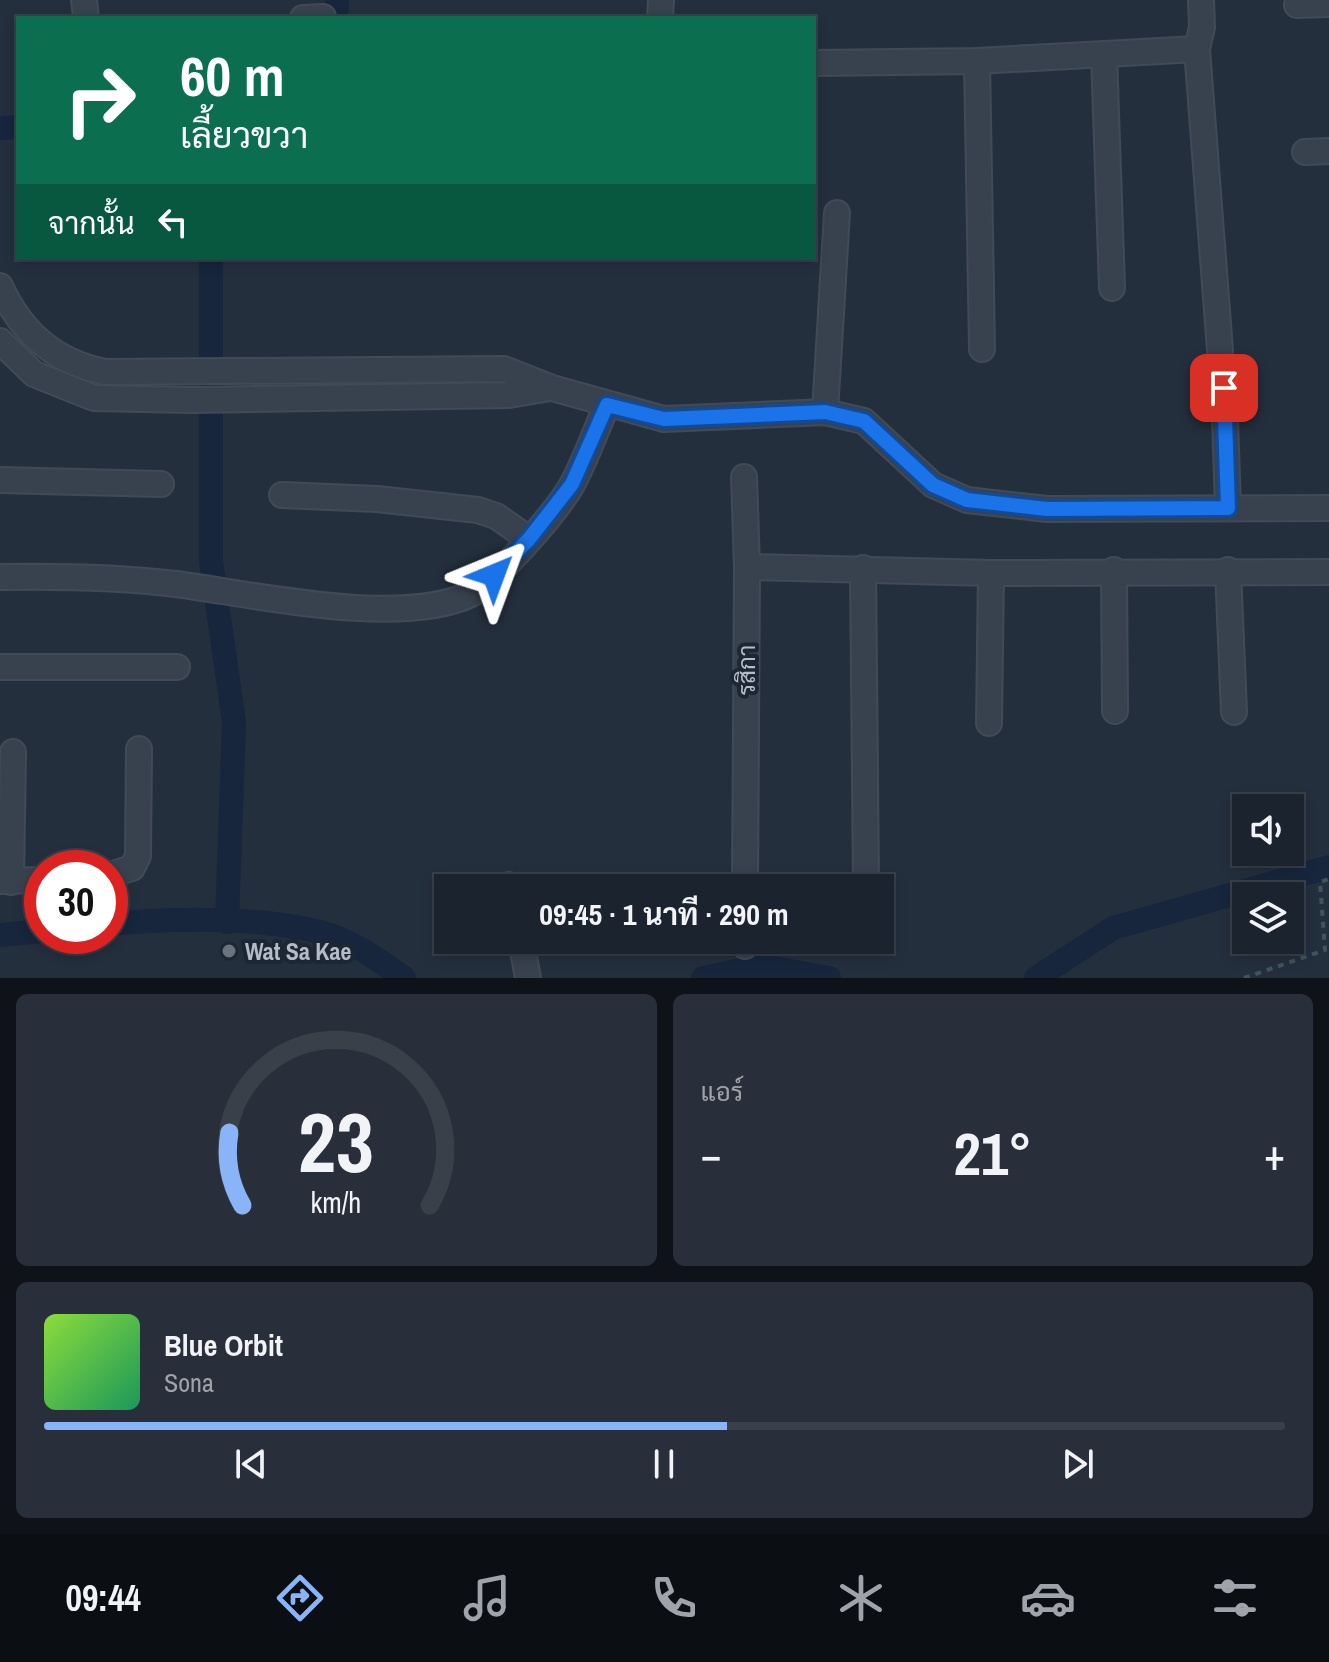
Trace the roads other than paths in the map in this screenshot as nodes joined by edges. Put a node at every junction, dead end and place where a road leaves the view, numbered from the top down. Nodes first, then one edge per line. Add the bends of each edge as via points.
1 (1186, 0) edge
2 (1201, 0) edge
3 (1329, 4) edge
4 (1297, 5) dead end
5 (1197, 49) junction
6 (1104, 54) junction
7 (977, 61) junction
8 (816, 63) edge
9 (837, 213) dead end
10 (0, 286) edge
11 (1112, 288) dead end
12 (0, 341) edge
13 (982, 349) dead end
14 (1220, 350) dead end
15 (552, 388) junction
16 (1224, 388) dead end
17 (607, 405) junction
18 (825, 412) junction
19 (744, 477) dead end
20 (0, 480) edge
21 (161, 484) dead end
22 (282, 495) dead end
23 (1228, 508) junction
24 (1329, 508) edge
25 (529, 539) junction
26 (747, 567) junction
27 (863, 568) junction
28 (1114, 570) junction
29 (1228, 570) junction
30 (1329, 572) edge
31 (991, 573) junction
32 (0, 577) edge
33 (0, 667) edge
34 (177, 667) dead end
35 (1115, 711) dead end
36 (1234, 712) dead end
37 (989, 723) dead end
38 (139, 749) dead end
39 (13, 752) dead end
40 (128, 869) edge
41 (745, 874) edge
42 (866, 874) edge
43 (6, 881) edge
44 (524, 954) edge
45 (528, 978) edge

1 - 5 street via 1186,28
2 - 5 street
3 - 4 street
5 - 6 street
5 - 14 street
6 - 7 street
6 - 11 street
7 - 8 street
7 - 13 street
9 - 18 street
10 - 15 street via 12,311 44,347 76,366 105,372 504,369
12 - 15 street via 34,374 94,398 509,395
15 - 17 street
16 - 23 street
17 - 18 street via 664,419
17 - 25 street via 572,484
18 - 23 street via 864,421 933,485 967,500 1047,509
19 - 26 street, รสิกา
20 - 21 street
22 - 25 street via 478,510
23 - 24 street
25 - 32 street via 472,594 397,607 263,600 118,578
26 - 27 street
26 - 41 street, รสิกา
27 - 31 street
27 - 42 street
28 - 29 street
28 - 31 street
28 - 35 street
29 - 30 street
29 - 36 street
31 - 37 street
33 - 34 street
38 - 40 street via 138,856
39 - 43 street
44 - 45 street

